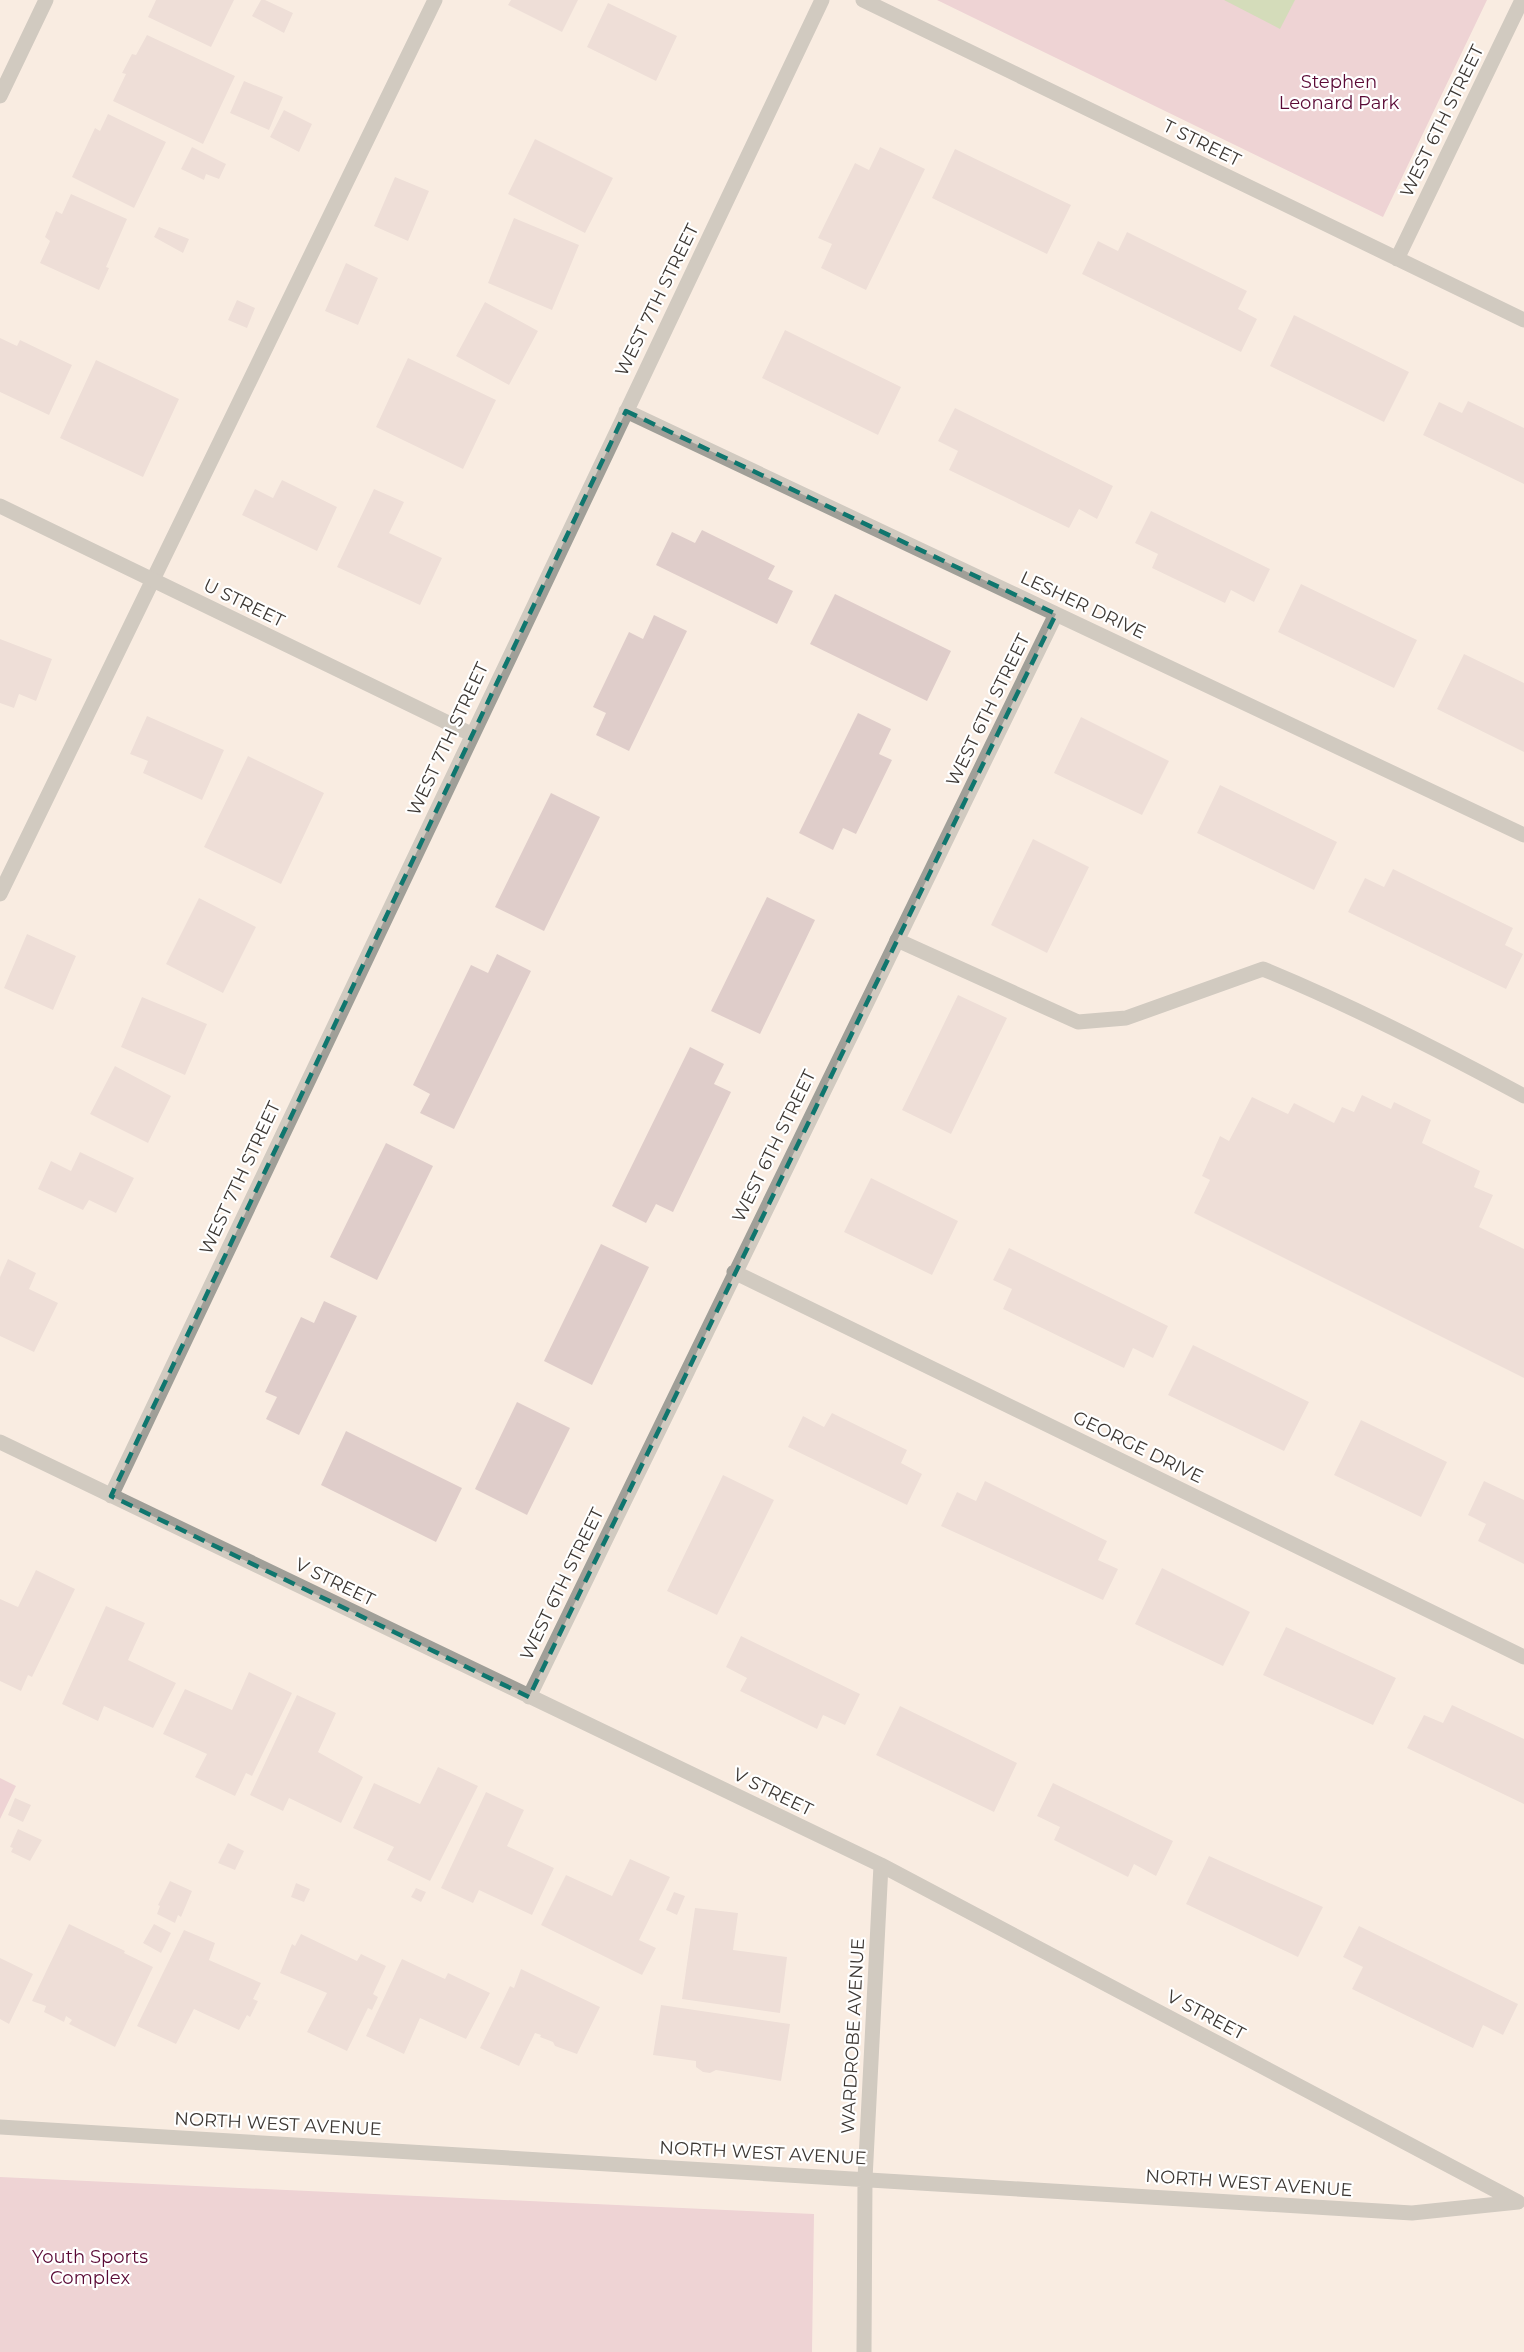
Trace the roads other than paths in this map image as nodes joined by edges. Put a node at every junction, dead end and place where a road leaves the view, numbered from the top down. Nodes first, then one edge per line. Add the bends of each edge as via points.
1 (46, 0) edge
2 (435, 0) edge
3 (822, 0) edge
4 (864, 0) edge
5 (1522, 0) edge
6 (0, 96) edge
7 (1397, 259) junction
8 (1524, 320) edge
9 (626, 411) junction
10 (0, 506) edge
11 (154, 580) junction
12 (1056, 614) junction
13 (471, 734) junction
14 (1524, 835) edge
15 (0, 894) edge
16 (897, 940) junction
17 (1524, 1096) edge
18 (734, 1272) junction
19 (0, 1442) edge
20 (111, 1496) junction
21 (1524, 1657) edge
22 (529, 1697) junction
23 (881, 1865) junction
24 (0, 2127) edge
25 (865, 2178) junction
26 (1521, 2202) edge
27 (864, 2352) edge

1 - 6 street
2 - 11 street
3 - 9 street, WEST 7TH STREET
4 - 7 street, T STREET
5 - 7 street, WEST 6TH STREET
7 - 8 street, T STREET
9 - 12 street, LESHER DRIVE
9 - 13 street, WEST 7TH STREET
10 - 11 street, U STREET
11 - 13 street, U STREET
11 - 15 street
12 - 14 street, LESHER DRIVE
12 - 16 street, WEST 6TH STREET
13 - 20 street, WEST 7TH STREET
16 - 17 street via 1078,1022 1126,1018 1263,969 1324,995
16 - 18 street, WEST 6TH STREET
18 - 21 street, GEORGE DRIVE
18 - 22 street, WEST 6TH STREET
19 - 20 street, V STREET
20 - 22 street, V STREET
22 - 23 street, V STREET
23 - 25 street, WARDROBE AVENUE
23 - 26 street, V STREET
24 - 25 street, NORTH WEST AVENUE
25 - 26 street, NORTH WEST AVENUE via 1412,2213
25 - 27 street, WARDROBE AVENUE

